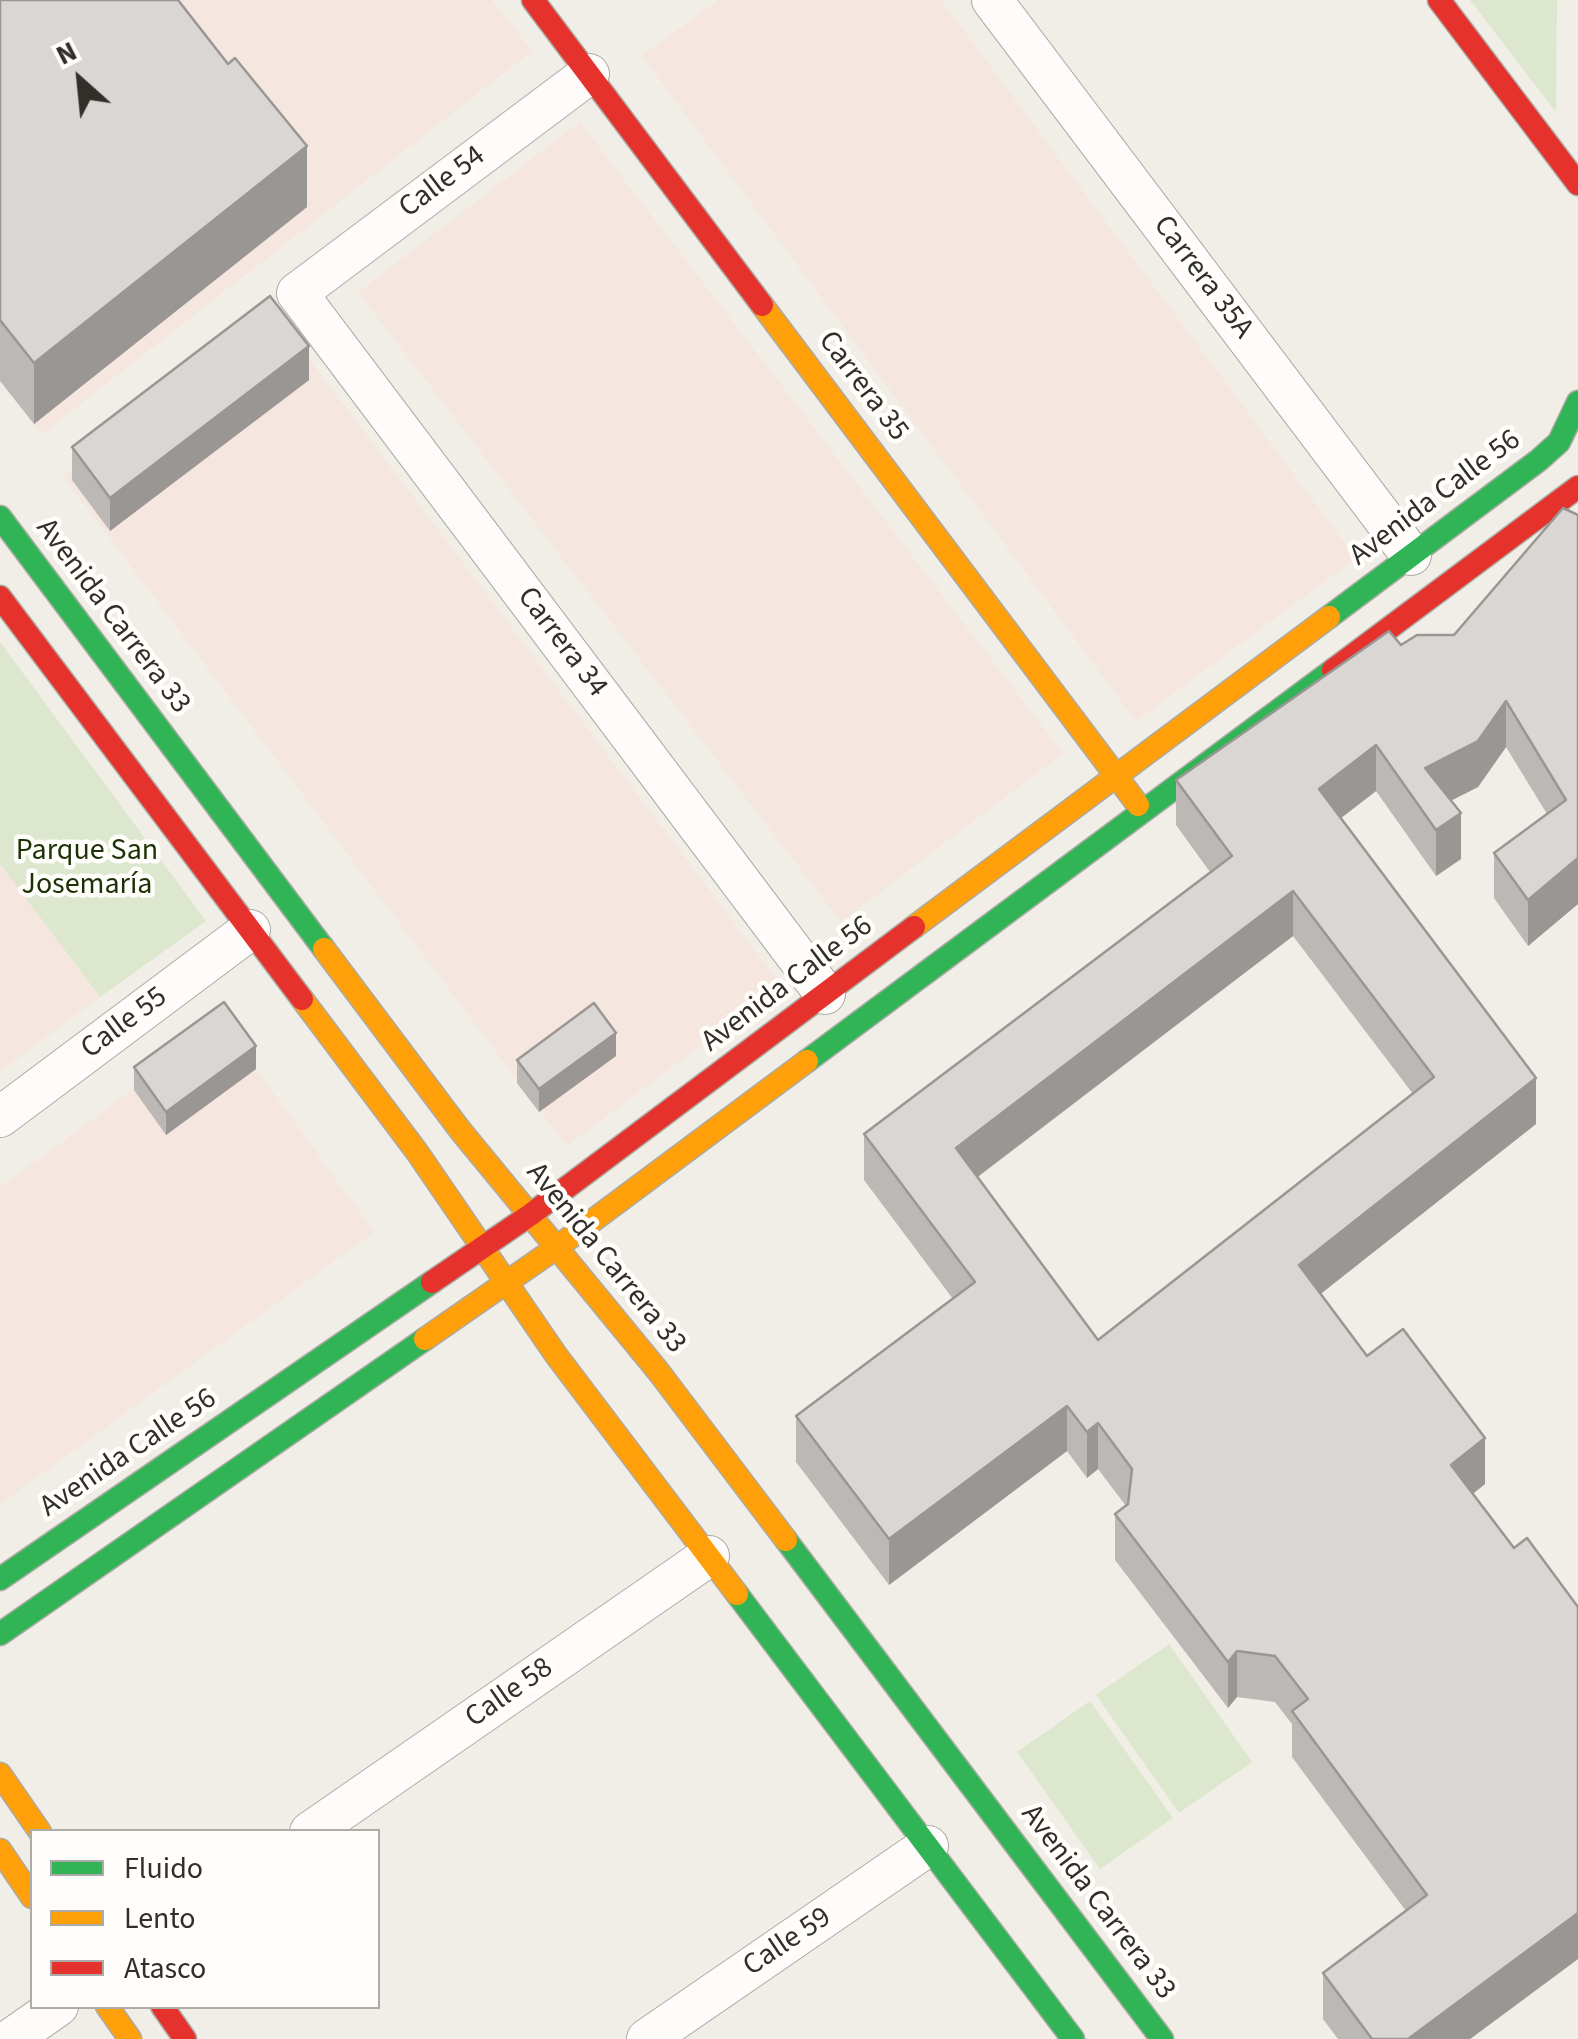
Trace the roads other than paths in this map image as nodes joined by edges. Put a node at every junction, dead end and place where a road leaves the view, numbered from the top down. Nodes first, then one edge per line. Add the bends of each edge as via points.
1 (533, 0) edge
2 (992, 0) edge
3 (1439, 0) edge
4 (589, 74) junction
5 (1578, 184) edge
6 (297, 293) joint
7 (1578, 402) edge
8 (1578, 487) edge
9 (0, 518) edge
10 (1411, 556) junction
11 (0, 597) edge
12 (1116, 776) junction
13 (1143, 811) junction
14 (250, 930) junction
15 (825, 994) junction
16 (0, 1117) edge
17 (530, 1215) junction
18 (556, 1248) junction
19 (482, 1249) junction
20 (506, 1283) junction
21 (709, 1556) junction
22 (0, 1579) edge
23 (0, 1634) edge
24 (0, 1774) edge
25 (38, 1829) edge
26 (314, 1829) edge
27 (928, 1846) junction
28 (0, 1850) edge
29 (30, 1895) edge
30 (54, 2009) edge
31 (110, 2009) edge
32 (164, 2009) edge
33 (11, 2039) edge
34 (130, 2039) edge
35 (185, 2039) edge
36 (647, 2039) edge
37 (1073, 2039) edge
38 (1162, 2039) edge

1 - 4 main road, Carrera 35
2 - 10 street, Carrera 35A
3 - 5 main road
4 - 6 street, Calle 54
4 - 12 main road, Carrera 35
6 - 15 street, Carrera 34
7 - 10 main road, Avenida Calle 56 via 1549,451
8 - 13 main road
9 - 17 main road, Avenida Carrera 33
10 - 12 main road, Avenida Calle 56
11 - 14 main road
12 - 13 main road, Carrera 35
12 - 15 main road, Avenida Calle 56
13 - 18 main road
14 - 16 street, Calle 55
14 - 19 main road
15 - 17 main road, Avenida Calle 56
17 - 18 main road, Avenida Carrera 33
17 - 19 main road, Avenida Calle 56
18 - 20 main road
18 - 38 main road, Avenida Carrera 33 via 658,1371
19 - 20 main road
19 - 22 main road, Avenida Calle 56
20 - 21 main road
20 - 23 main road
21 - 26 street, Calle 58
21 - 27 main road
24 - 25 main road
27 - 36 street, Calle 59
27 - 37 main road
28 - 29 main road
30 - 33 street
31 - 34 main road
32 - 35 main road

